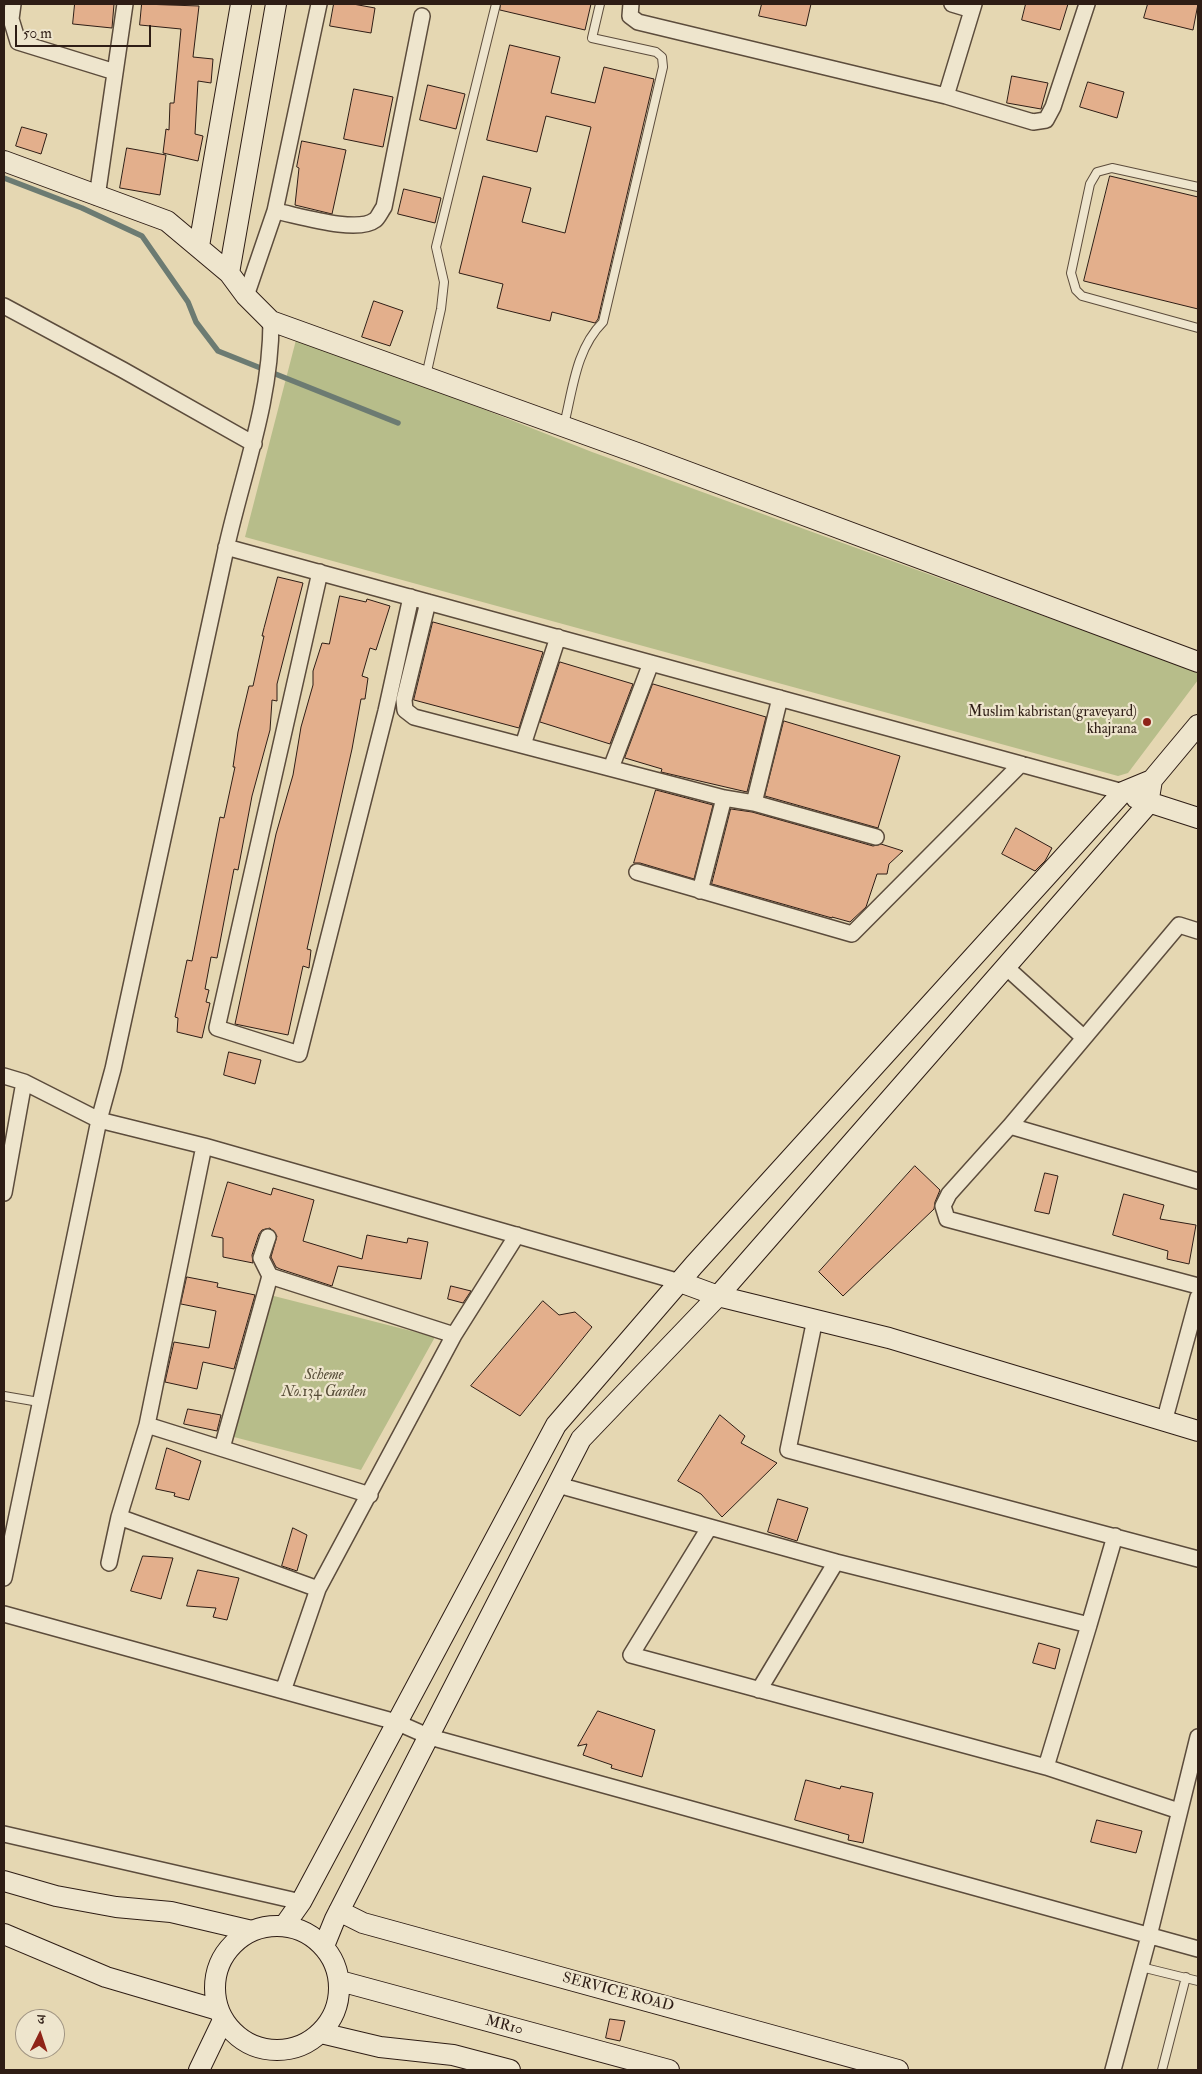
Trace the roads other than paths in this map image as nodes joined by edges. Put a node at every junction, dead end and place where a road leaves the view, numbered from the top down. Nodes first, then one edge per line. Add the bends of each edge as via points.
1 (13, 4) edge
2 (125, 4) edge
3 (241, 4) edge
4 (276, 4) edge
5 (319, 4) edge
6 (496, 4) edge
7 (600, 4) edge
8 (631, 4) edge
9 (952, 4) edge
10 (1087, 4) edge
11 (973, 7) edge
12 (422, 16) dead end
13 (7, 19) edge
14 (115, 72) junction
15 (946, 96) junction
16 (4, 161) edge
17 (1198, 187) edge
18 (97, 197) junction
19 (275, 211) junction
20 (200, 246) junction
21 (229, 272) junction
22 (246, 296) junction
23 (4, 306) edge
24 (1198, 328) edge
25 (271, 330) junction
26 (426, 378) junction
27 (564, 427) junction
28 (254, 444) junction
29 (226, 547) junction
30 (320, 572) junction
31 (411, 597) junction
32 (428, 602) junction
33 (558, 637) junction
34 (1198, 662) edge
35 (651, 663) junction
36 (780, 698) junction
37 (1198, 725) edge
38 (524, 746) junction
39 (1021, 764) junction
40 (611, 768) junction
41 (1152, 780) junction
42 (1123, 792) junction
43 (724, 798) junction
44 (754, 803) junction
45 (1148, 804) junction
46 (1198, 818) edge
47 (876, 837) dead end
48 (637, 872) dead end
49 (700, 891) junction
50 (1198, 931) edge
51 (1007, 968) junction
52 (1084, 1037) junction
53 (4, 1076) edge
54 (24, 1082) junction
55 (99, 1120) junction
56 (1010, 1126) junction
57 (204, 1146) junction
58 (1198, 1181) edge
59 (4, 1193) edge
60 (518, 1235) junction
61 (268, 1237) dead end
62 (270, 1276) junction
63 (680, 1282) junction
64 (1198, 1286) edge
65 (718, 1296) junction
66 (1198, 1297) edge
67 (815, 1319) junction
68 (454, 1335) junction
69 (4, 1396) edge
70 (39, 1402) junction
71 (1164, 1422) junction
72 (148, 1425) junction
73 (1198, 1431) edge
74 (222, 1448) junction
75 (558, 1485) junction
76 (370, 1494) junction
77 (119, 1517) junction
78 (709, 1528) junction
79 (1115, 1536) junction
80 (1198, 1559) edge
81 (836, 1562) junction
82 (108, 1563) dead end
83 (4, 1578) edge
84 (318, 1588) junction
85 (4, 1614) edge
86 (1089, 1625) junction
87 (758, 1690) junction
88 (283, 1691) junction
89 (396, 1722) junction
90 (430, 1737) junction
91 (1198, 1737) edge
92 (1046, 1767) junction
93 (1179, 1811) junction
94 (4, 1834) edge
95 (4, 1881) edge
96 (301, 1902) junction
97 (339, 1911) junction
98 (284, 1926) junction
99 (252, 1930) junction
100 (4, 1934) edge
101 (1149, 1936) junction
102 (324, 1946) junction
103 (1198, 1949) edge
104 (1141, 1967) junction
105 (1186, 1977) junction
106 (340, 1981) junction
107 (1198, 1981) edge
108 (221, 2015) junction
109 (321, 2033) junction
110 (199, 2070) edge
111 (510, 2070) edge
112 (669, 2070) edge
113 (898, 2070) edge
114 (1112, 2070) edge
115 (1162, 2070) edge

1 - 13 street
2 - 14 street
3 - 20 street
4 - 21 street
5 - 19 street
6 - 26 lane via 436,248 444,282
7 - 27 lane via 592,38 656,52 662,57 663,68 603,322 590,334 580,355
8 - 15 street via 630,16 638,22
9 - 11 street
10 - 15 street via 1046,120 1033,122
11 - 15 street
12 - 19 street via 384,207 376,220 352,226
13 - 14 street via 18,42
14 - 18 street
16 - 18 street
17 - 24 lane via 1112,168 1098,172 1090,184 1072,273 1076,290 1082,296
18 - 20 street via 166,221
19 - 22 street
20 - 21 street
21 - 22 street
22 - 25 street
23 - 28 street
25 - 26 street
25 - 28 street via 263,411
26 - 27 street
27 - 34 street
28 - 29 street
29 - 30 street
29 - 55 street via 113,1069
30 - 31 street
30 - 31 street via 218,1028 299,1054 386,711
31 - 32 street
32 - 33 street
32 - 38 street via 404,700 406,710 414,717
33 - 35 street
33 - 38 street
35 - 36 street
35 - 40 street
36 - 39 street
36 - 44 street
37 - 41 street
38 - 40 street
39 - 42 street
39 - 49 street via 852,934
40 - 43 street
41 - 42 street
41 - 45 street
42 - 45 street
42 - 63 street
43 - 44 street
43 - 49 street
44 - 47 street
45 - 46 street
45 - 51 street
48 - 49 street
50 - 52 street via 1179,925
51 - 52 street
51 - 65 street
52 - 56 street
53 - 54 street
54 - 55 street
54 - 59 street
55 - 57 street
55 - 70 street
56 - 58 street
56 - 64 street via 949,1194 943,1206 947,1219
57 - 60 street
57 - 72 street
60 - 63 street
60 - 68 street
61 - 62 street via 261,1258
62 - 68 street
62 - 74 street
63 - 65 street
63 - 89 street via 556,1425
65 - 67 street
65 - 75 street via 581,1439
66 - 71 street
67 - 71 street via 889,1338
67 - 79 street via 788,1450
68 - 76 street
69 - 70 lane
70 - 83 street
71 - 73 street
72 - 74 street
72 - 77 street
74 - 76 street
75 - 78 street
75 - 90 street
76 - 84 street
77 - 82 street
77 - 84 street
78 - 81 street
78 - 87 street via 631,1655
79 - 80 street
79 - 86 street
81 - 86 street
81 - 87 street
84 - 88 street
85 - 88 street
86 - 92 street
87 - 92 street
88 - 89 street
89 - 90 street
89 - 96 street
90 - 97 street
90 - 101 street
91 - 93 street
92 - 93 street
93 - 101 street
94 - 96 street
95 - 99 street via 56,1896 116,1907 171,1912
96 - 98 street
97 - 102 street
97 - 113 street, SERVICE ROAD via 363,1923
98 - 99 street
98 - 102 street via 299,1929
99 - 108 street via 232,1944 219,1964 214,1987
100 - 108 street via 106,1977
101 - 103 street
101 - 104 street
102 - 106 street via 337,1968
104 - 105 lane
104 - 114 street
105 - 107 lane
105 - 115 lane
106 - 109 street via 336,2009
106 - 112 street, MR10 / MR10
108 - 109 street via 246,2042 265,2050 285,2050 304,2044
108 - 110 street
109 - 111 street via 380,2047 453,2055

